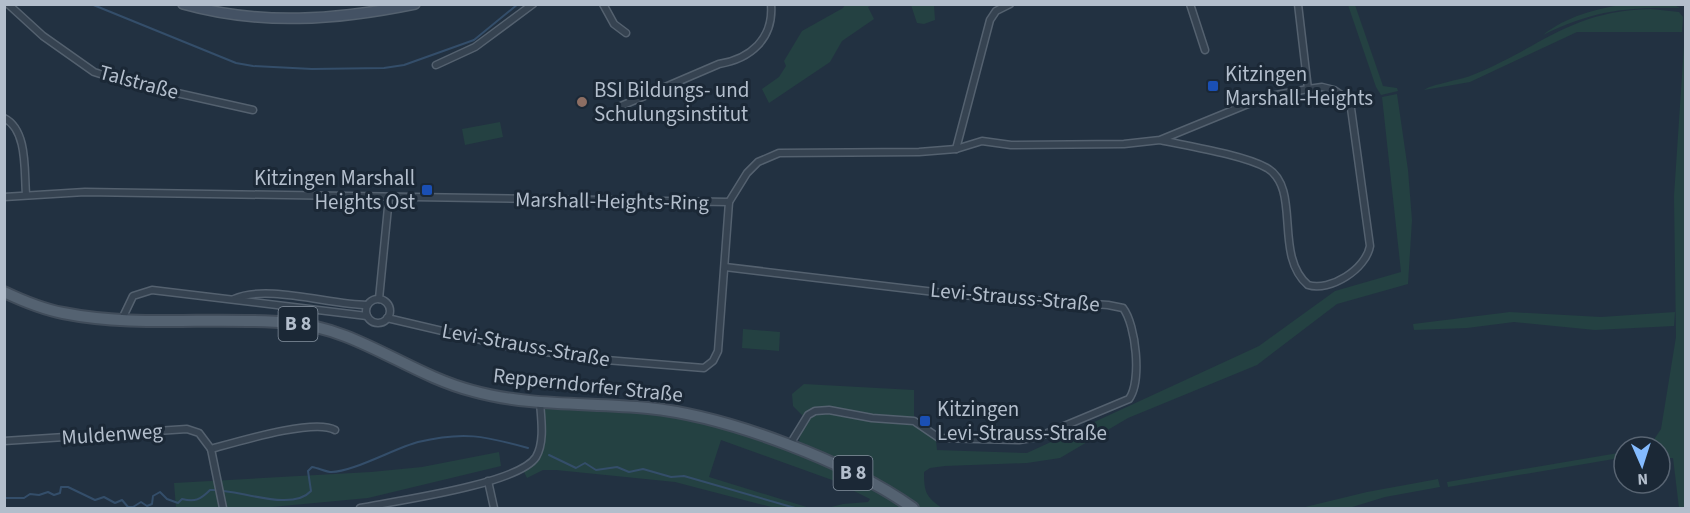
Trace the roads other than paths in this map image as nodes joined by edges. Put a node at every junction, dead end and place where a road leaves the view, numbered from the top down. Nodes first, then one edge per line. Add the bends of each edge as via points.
1 (8, 4) edge
2 (183, 4) edge
3 (415, 4) edge
4 (533, 4) edge
5 (603, 4) edge
6 (771, 4) edge
7 (1010, 4) edge
8 (1190, 4) edge
9 (1298, 4) edge
10 (626, 33) dead end
11 (1205, 50) dead end
12 (436, 65) dead end
13 (1308, 89) junction
14 (621, 106) dead end
15 (253, 110) dead end
16 (4, 118) edge
17 (1160, 140) junction
18 (956, 149) junction
19 (26, 194) junction
20 (4, 197) edge
21 (389, 197) junction
22 (729, 202) junction
23 (725, 267) junction
24 (4, 292) edge
25 (234, 299) junction
26 (379, 299) junction
27 (367, 305) junction
28 (367, 316) junction
29 (387, 318) junction
30 (122, 319) junction
31 (540, 402) junction
32 (335, 430) dead end
33 (4, 441) edge
34 (789, 447) junction
35 (211, 449) junction
36 (488, 481) junction
37 (223, 508) edge
38 (360, 508) edge
39 (494, 508) edge
40 (913, 508) edge

1 - 15 street, Talstraße via 43,36 94,72
2 - 3 main road via 216,14 278,21
4 - 12 street via 476,47
5 - 10 street via 614,24
6 - 14 street via 769,30 755,49 734,62 719,64
7 - 18 street via 996,11 990,20
8 - 11 street
9 - 13 street
13 - 17 street, Marshall-Heights-Ring via 1265,97
13 - 17 street, Marshall-Heights-Ring via 1334,90 1350,101 1370,246 1364,264 1325,287 1308,285 1293,266 1283,192 1276,175 1265,167
16 - 19 street via 13,123 20,135
17 - 18 street, Marshall-Heights-Ring via 1064,145 982,141
18 - 22 street, Marshall-Heights-Ring via 779,153 753,168
19 - 20 street, Marshall-Heights-Ring
19 - 21 street, Marshall-Heights-Ring
21 - 22 street, Marshall-Heights-Ring
21 - 26 street
22 - 23 street, Levi-Strauss-Straße
23 - 29 street, Levi-Strauss-Straße via 718,351 704,368 515,348
23 - 34 street, Levi-Strauss-Straße via 960,295 1108,305 1123,308 1129,316 1136,373 1129,399 1038,437 1019,441 939,438 914,421 824,410 812,412 803,420
24 - 30 main road, Repperndorfer Straße / B 8 via 63,313
25 - 27 street, Levi-Strauss-Straße via 264,294
25 - 28 street, Levi-Strauss-Straße
25 - 30 street, Levi-Strauss-Straße via 152,290 133,296
26 - 27 street
26 - 29 street via 388,304
27 - 28 street
28 - 29 street, Levi-Strauss-Straße via 375,322
30 - 31 main road, Repperndorfer Straße / B 8 via 308,325 348,337 458,387 504,399
31 - 34 main road, Repperndorfer Straße / B 8 via 683,413
31 - 36 street via 538,455 514,474
32 - 35 street via 327,425 281,432
33 - 35 street, Muldenweg via 187,429 199,433
34 - 40 main road, Repperndorfer Straße / B 8 via 868,480
35 - 37 street
36 - 38 street
36 - 39 street

